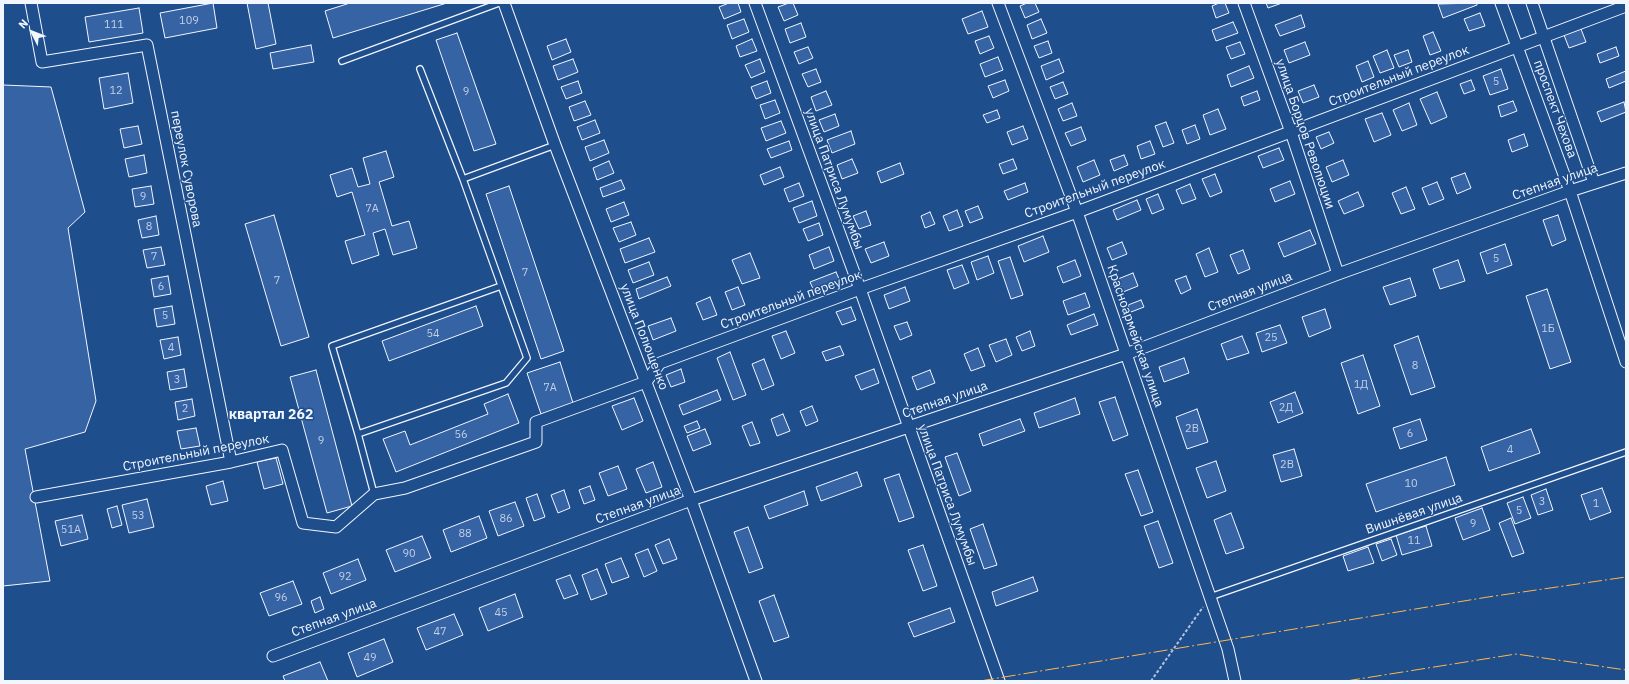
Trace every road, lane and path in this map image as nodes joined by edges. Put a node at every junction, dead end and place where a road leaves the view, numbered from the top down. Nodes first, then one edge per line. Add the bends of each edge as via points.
1 (31, 3) edge
2 (499, 3) edge
3 (504, 3) edge
4 (755, 3) edge
5 (998, 3) edge
6 (1244, 3) edge
7 (1501, 3) edge
8 (1532, 3) edge
9 (1626, 6) edge
10 (1543, 36) junction
11 (1516, 46) junction
12 (342, 61) dead end
13 (420, 69) dead end
14 (1291, 132) junction
15 (555, 145) junction
16 (1626, 173) edge
17 (463, 179) junction
18 (1594, 183) junction
19 (1570, 191) junction
20 (1077, 212) junction
21 (1338, 274) junction
22 (501, 286) junction
23 (860, 289) junction
24 (1126, 354) junction
25 (1626, 362) edge
26 (646, 382) junction
27 (908, 427) junction
28 (358, 434) junction
29 (1626, 452) edge
30 (231, 462) junction
31 (374, 494) junction
32 (36, 497) dead end
33 (691, 500) junction
34 (1210, 596) junction
35 (273, 656) dead end
36 (756, 681) edge
37 (999, 681) edge
38 (1151, 681) edge
39 (1235, 681) edge

1 - 30 street, переулок Суворова via 42,62 147,45
2 - 12 lane
3 - 15 street, улица Полющенко
4 - 23 street, улица Патриса Лумумбы
5 - 20 street, Красноармейская улица
6 - 14 street, улица Борцов Революции
7 - 11 street, проспект Чехова
8 - 10 street, проспект Чехова
9 - 10 street, Строительный переулок
10 - 11 street, Строительный переулок
10 - 18 street, проспект Чехова
11 - 14 street, Строительный переулок
11 - 19 street, проспект Чехова
13 - 17 lane
14 - 20 street, Строительный переулок
14 - 21 street, улица Борцов Революции
15 - 17 lane
15 - 26 street, улица Полющенко
16 - 18 street, Степная улица
17 - 22 lane
18 - 19 street, Степная улица
19 - 21 street, Степная улица
19 - 25 street, проспект Чехова
20 - 23 street, Строительный переулок
20 - 24 street, Красноармейская улица
21 - 24 street, Степная улица
22 - 28 lane via 527,358 506,383
22 - 28 lane via 332,346
23 - 26 street, Строительный переулок via 660,363
23 - 27 street, улица Патриса Лумумбы
24 - 27 street, Степная улица
24 - 34 street, Красноармейская улица
26 - 31 street via 536,422 536,442 405,488
26 - 33 street, улица Полющенко
27 - 33 street, Степная улица
27 - 37 street, улица Патриса Лумумбы
28 - 31 lane
29 - 34 lane, Вишнёвая улица
30 - 31 street, Строительный переулок via 282,450 303,523 336,527
30 - 32 street, Строительный переулок
33 - 35 street, Степная улица
33 - 36 street, улица Полющенко
34 - 38 path
34 - 39 street, Красноармейская улица via 1228,649

